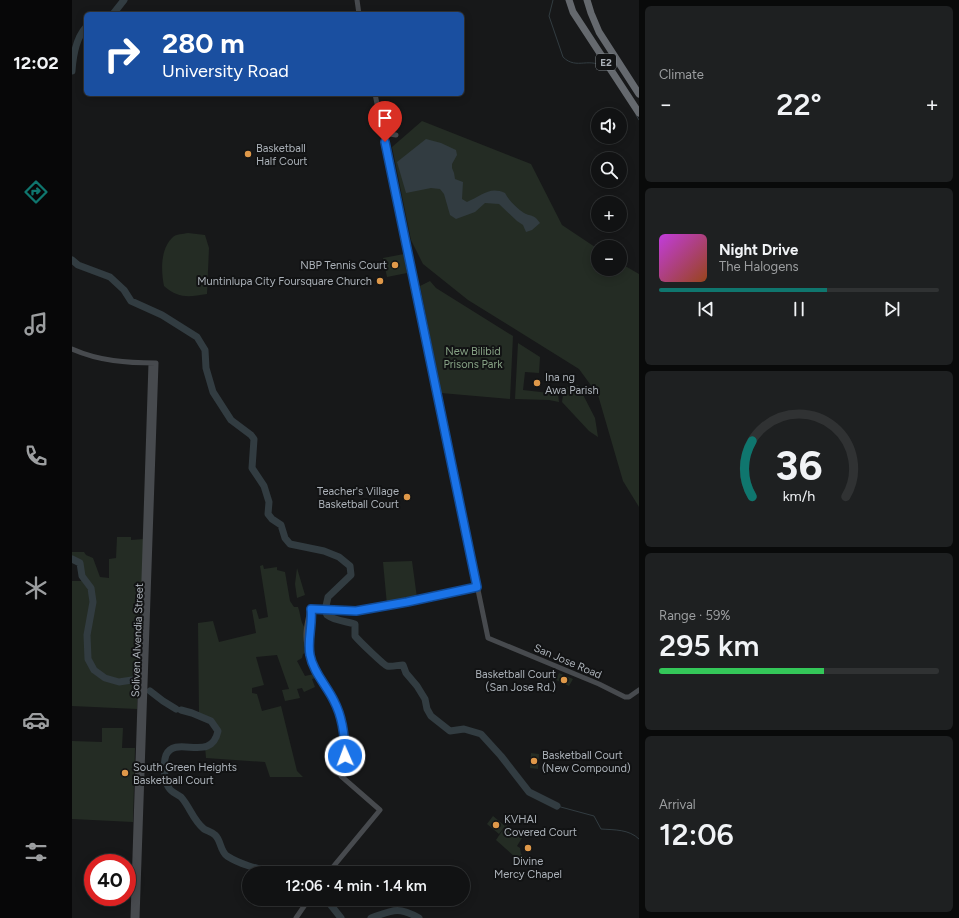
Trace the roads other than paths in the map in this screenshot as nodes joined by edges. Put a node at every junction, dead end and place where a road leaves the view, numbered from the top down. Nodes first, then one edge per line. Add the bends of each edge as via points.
1 (357, 0) edge
2 (568, 0) edge
3 (572, 0) edge
4 (582, 0) edge
5 (587, 0) edge
6 (359, 12) edge
7 (573, 12) junction
8 (633, 84) junction
9 (639, 94) edge
10 (375, 96) edge
11 (639, 113) edge
12 (382, 128) junction
13 (396, 135) dead end
14 (72, 349) edge
15 (153, 362) junction
16 (477, 587) junction
17 (639, 690) edge
18 (334, 866) edge
19 (304, 906) edge
20 (132, 918) edge
21 (137, 918) edge
22 (296, 918) edge

1 - 6 street
2 - 7 highway
3 - 7 highway
4 - 8 highway via 602,43
5 - 8 highway via 590,14 599,32
7 - 11 highway, E2
8 - 9 highway
10 - 12 street
12 - 13 street
12 - 16 street
14 - 15 street via 103,360
15 - 20 street, Soliven Alvendia Street
15 - 21 street, Soliven Alvendia Street
16 - 17 street, San Jose Road via 488,638 625,697
16 - 18 street via 356,611 310,609 306,640 314,665 334,701 343,726 345,756 341,776 380,810
19 - 22 street

